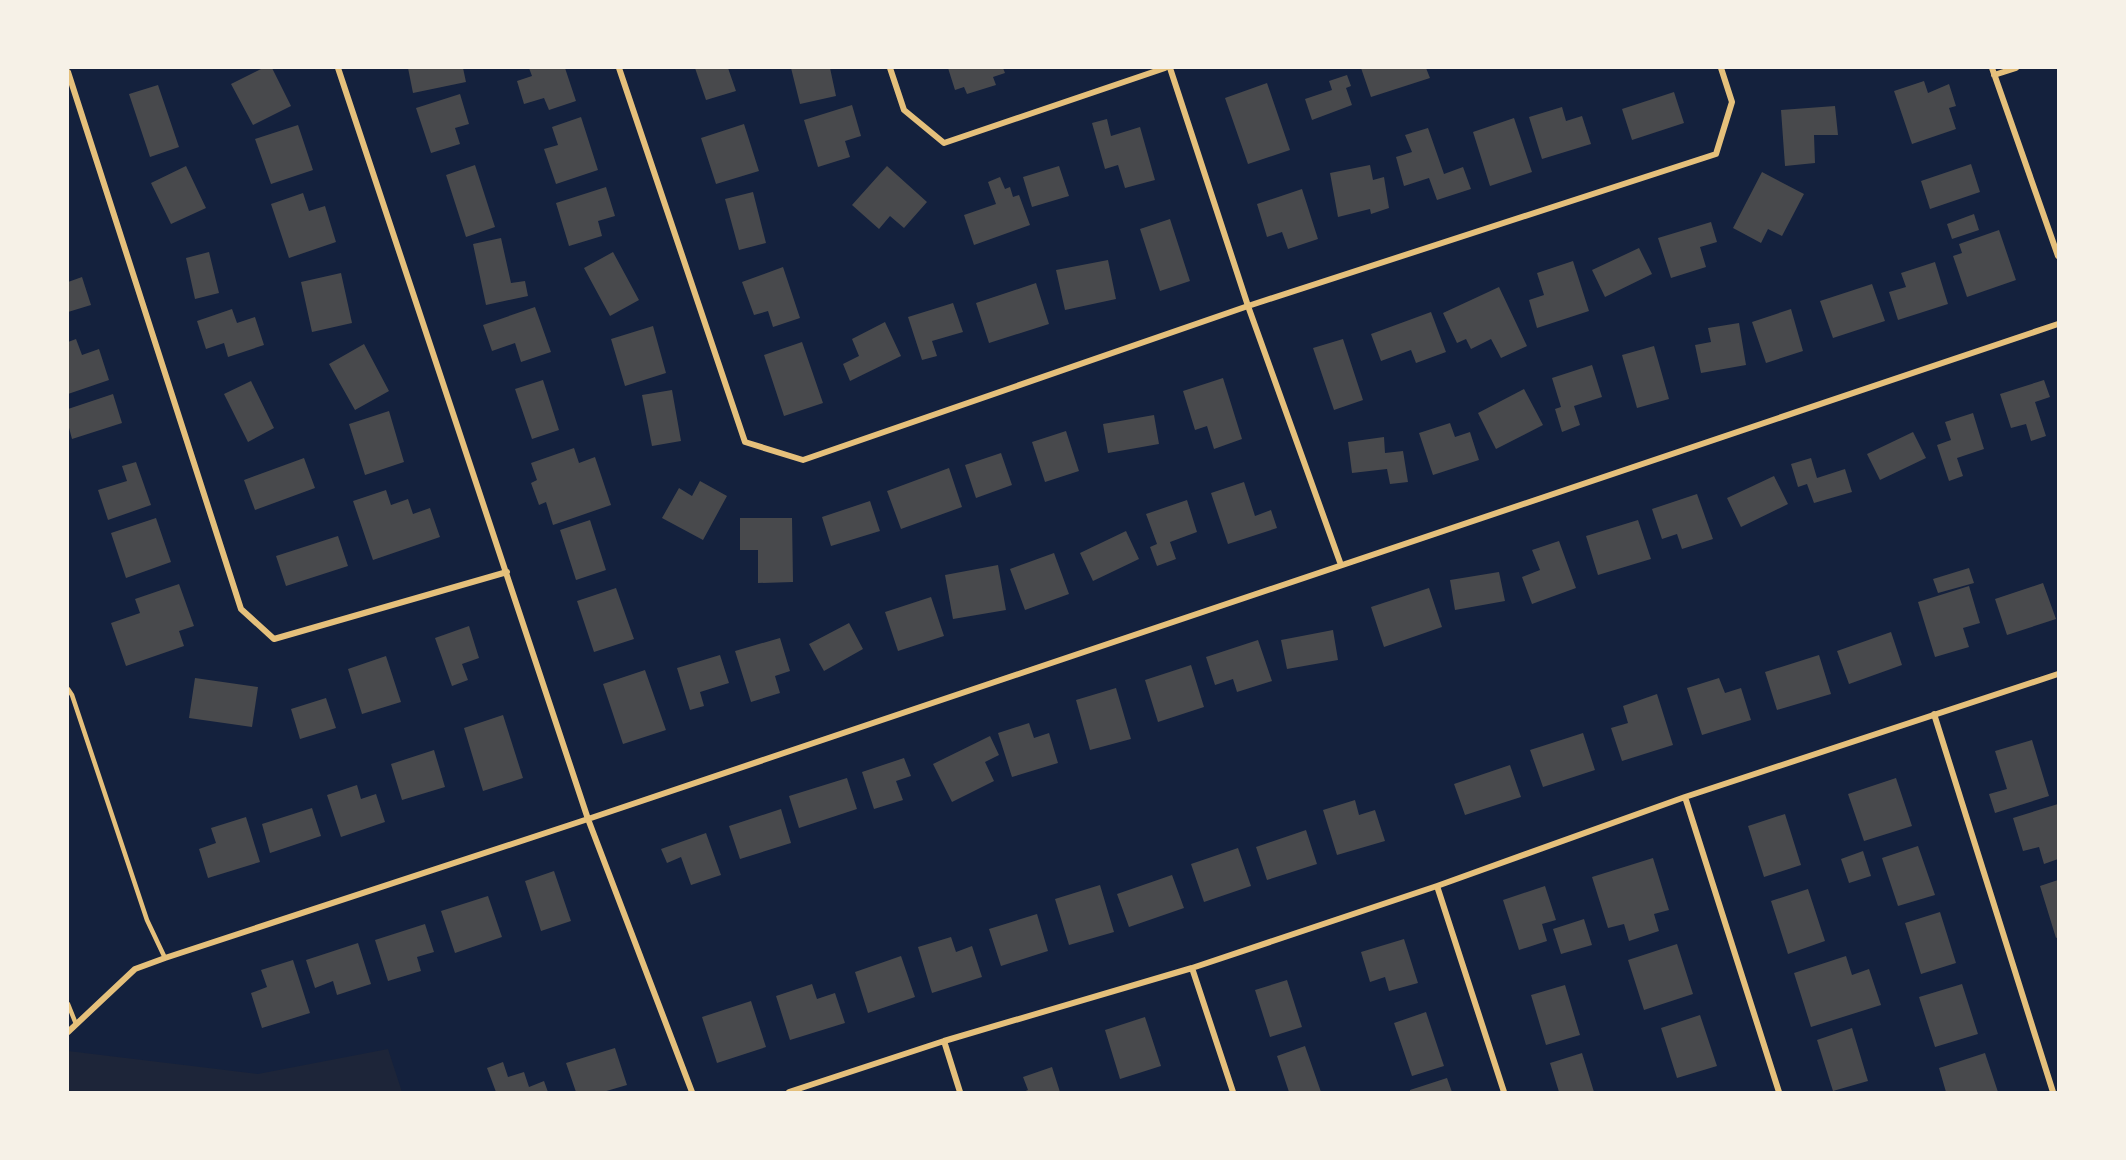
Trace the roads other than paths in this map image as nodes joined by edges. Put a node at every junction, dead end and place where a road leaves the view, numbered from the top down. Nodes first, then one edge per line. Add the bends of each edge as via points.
1 (338, 68) edge
2 (620, 68) edge
3 (890, 68) edge
4 (1165, 68) edge
5 (1170, 68) edge
6 (1721, 68) edge
7 (2016, 68) edge
8 (1993, 71) edge
9 (68, 72) edge
10 (2058, 256) edge
11 (1248, 306) junction
12 (2058, 324) edge
13 (1341, 564) junction
14 (507, 572) junction
15 (2058, 674) edge
16 (68, 689) edge
17 (1934, 714) junction
18 (1685, 797) junction
19 (588, 819) junction
20 (1437, 886) junction
21 (165, 958) junction
22 (1192, 969) junction
23 (68, 1004) edge
24 (76, 1024) junction
25 (68, 1032) edge
26 (944, 1041) junction
27 (692, 1092) edge
28 (789, 1092) edge
29 (960, 1092) edge
30 (1233, 1092) edge
31 (1504, 1092) edge
32 (1779, 1092) edge
33 (2053, 1092) edge

1 - 14 street
2 - 11 street via 745,442 803,460
3 - 4 street via 904,110 944,143
5 - 11 street
6 - 11 street via 1732,102 1716,154
7 - 8 street
8 - 10 street
9 - 14 street via 241,609 274,639
11 - 13 street
12 - 13 street
13 - 19 street
14 - 19 street
15 - 17 street
16 - 21 lane via 147,920
17 - 18 street
17 - 33 street
18 - 20 street
18 - 32 street
19 - 21 street
19 - 27 street
20 - 22 street
20 - 31 street
21 - 24 street via 135,969
22 - 26 street
22 - 30 street
23 - 24 lane
24 - 25 street
26 - 28 street
26 - 29 street

